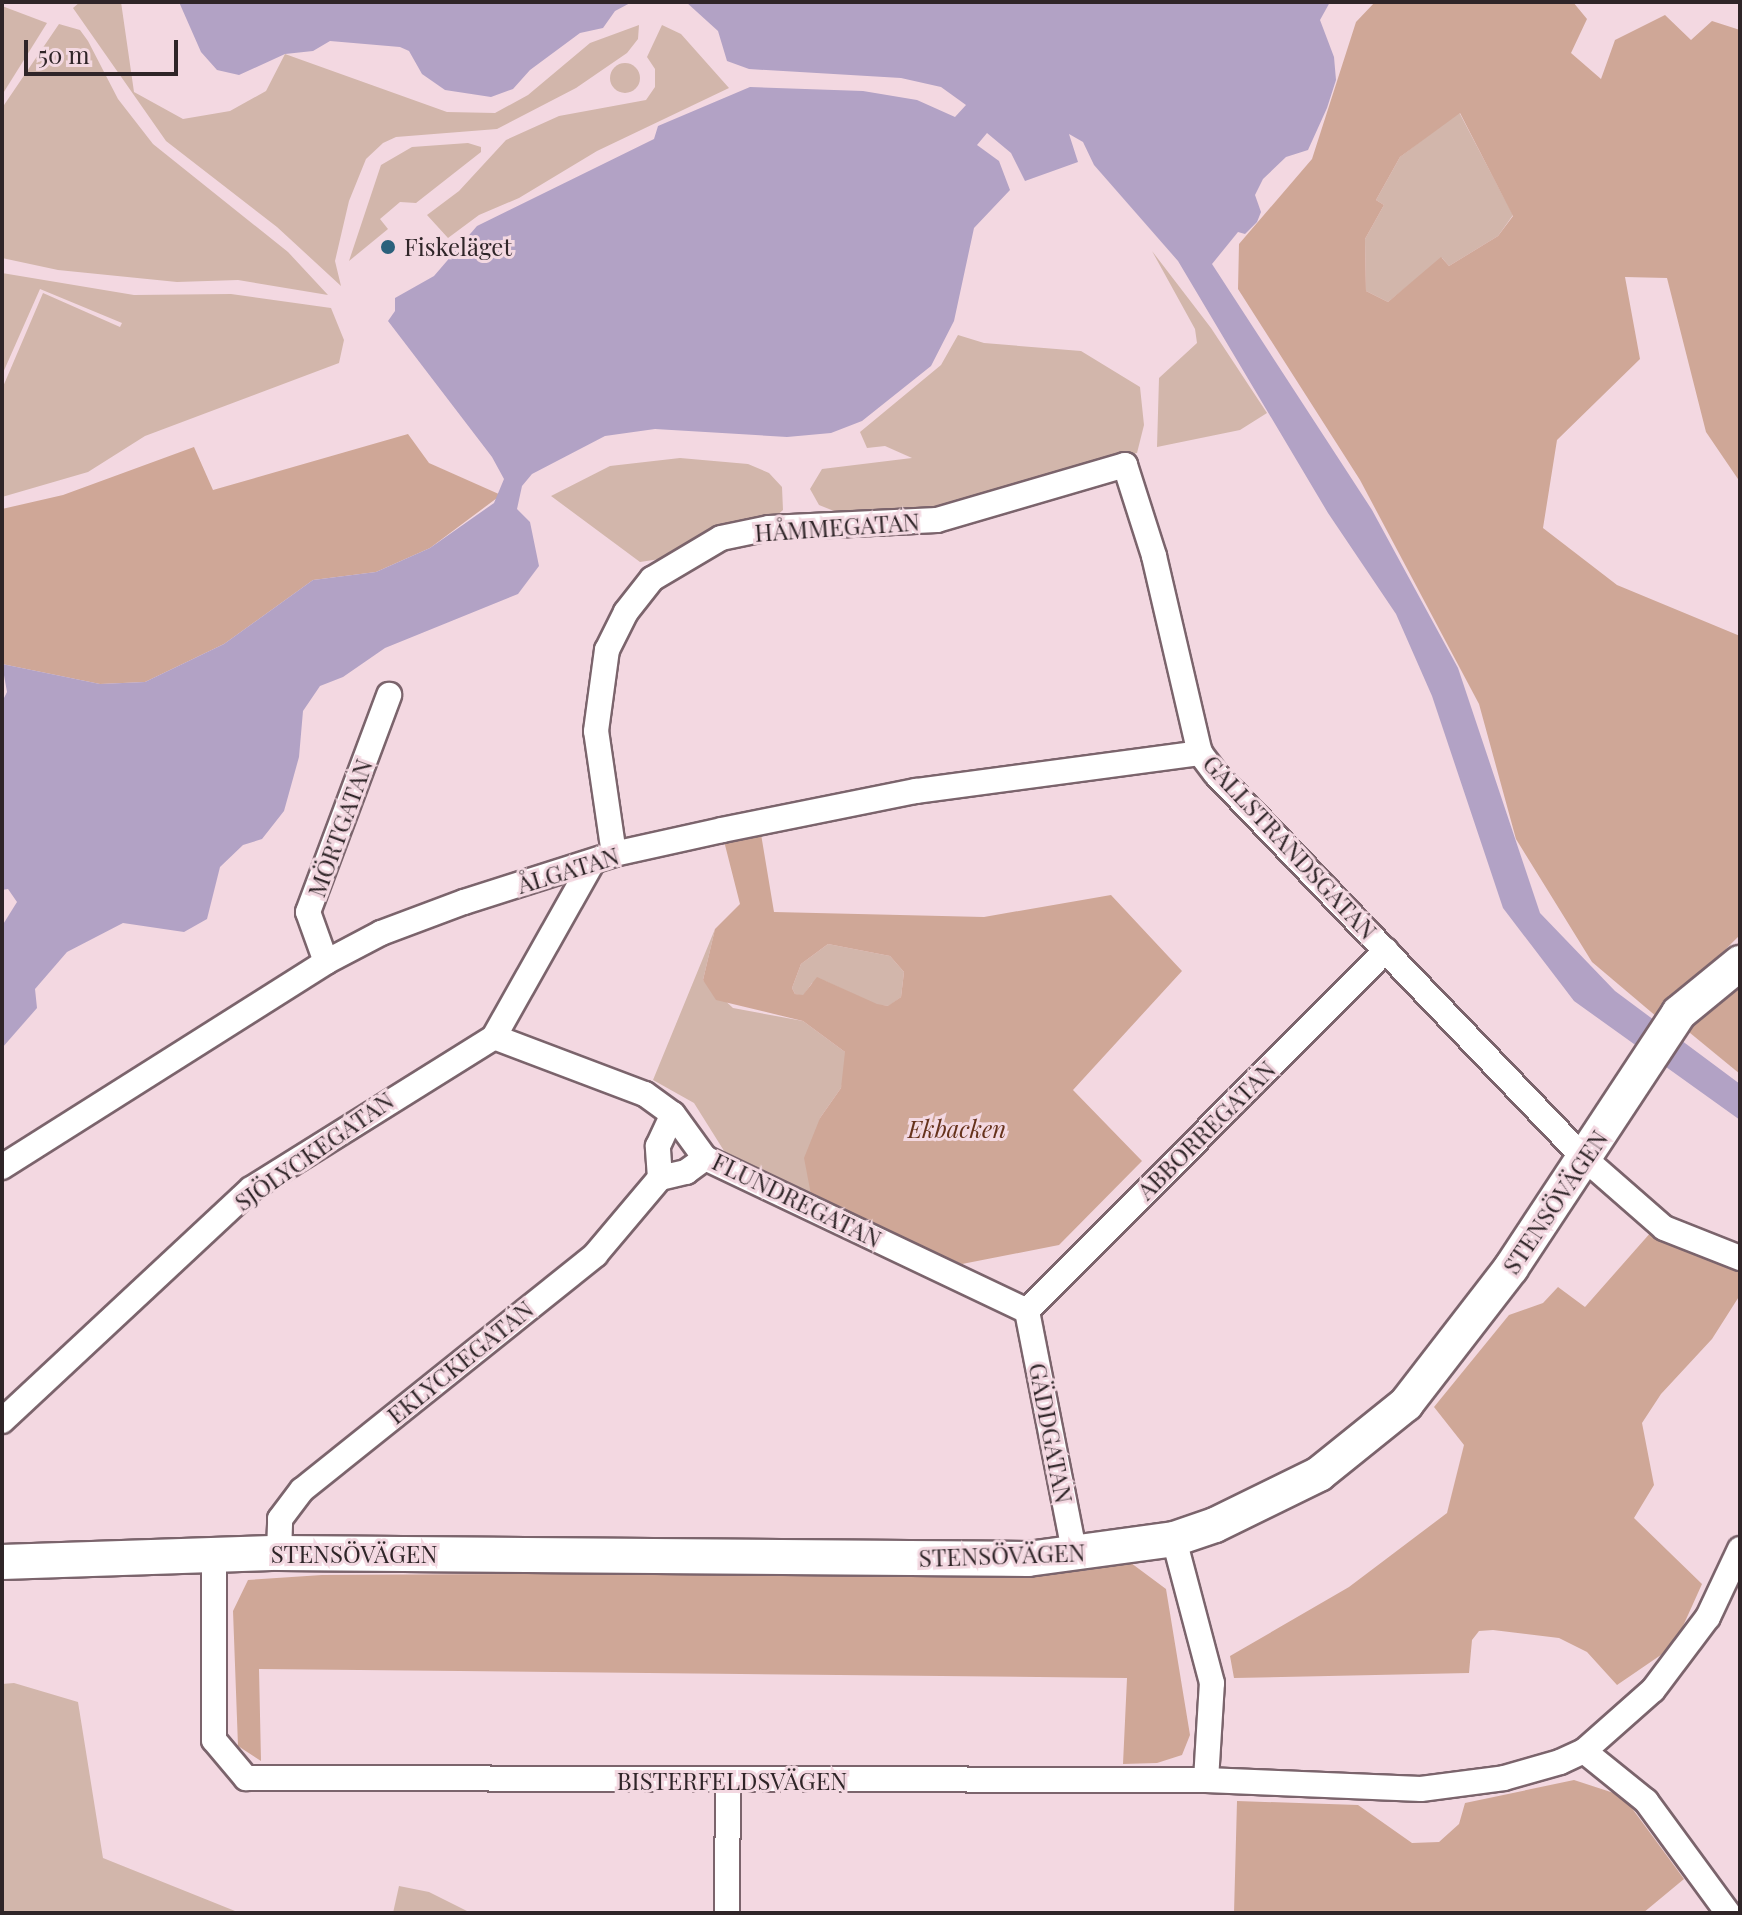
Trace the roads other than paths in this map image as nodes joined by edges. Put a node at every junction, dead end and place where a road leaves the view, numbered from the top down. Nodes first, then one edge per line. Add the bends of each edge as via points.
1 (1125, 465) joint
2 (389, 695) dead end
3 (1200, 753) junction
4 (603, 859) junction
5 (1386, 950) junction
6 (326, 962) junction
7 (1740, 963) edge
8 (494, 1037) junction
9 (673, 1114) junction
10 (705, 1158) junction
11 (1584, 1158) junction
12 (2, 1167) edge
13 (660, 1178) junction
14 (1740, 1258) edge
15 (1027, 1311) junction
16 (2, 1421) edge
17 (1174, 1539) junction
18 (1740, 1549) edge
19 (279, 1553) junction
20 (214, 1555) junction
21 (1075, 1556) junction
22 (2, 1562) edge
23 (1584, 1751) junction
24 (1206, 1780) junction
25 (728, 1782) junction
26 (727, 1913) edge
27 (1728, 1913) edge

1 - 3 street, GALLSTRANDSGATAN via 1154,556
1 - 4 street, HÅMMEGATAN via 951,517 769,528 721,538 652,579 626,612 607,650 596,731
2 - 6 street, MÖRTGATAN via 308,912
3 - 4 street, ÅLGATAN via 916,791
3 - 5 street, GALLSTRANDSGATAN
4 - 6 street, ÅLGATAN via 464,902 381,933
4 - 8 street, SJÖLYCKEGATAN
5 - 11 street, GALLSTRANDSGATAN
5 - 15 street, ABBORREGATAN
6 - 12 street, ÅLGATAN
7 - 11 street, STENSÖVÄGEN via 1679,1013
8 - 9 street, FLUNDREGATAN via 645,1094
8 - 16 street, SJÖLYCKEGATAN via 251,1189
9 - 10 street, FLUNDREGATAN
9 - 13 street via 658,1146
10 - 13 street, EKLYCKEGATAN via 686,1172
10 - 15 street, FLUNDREGATAN
11 - 14 street, GALLSTRANDSGATAN via 1664,1228
11 - 17 street, STENSÖVÄGEN via 1462,1336 1406,1404 1319,1474 1265,1503
13 - 19 street, EKLYCKEGATAN via 595,1255 302,1490 280,1519
15 - 21 street, GÄDDGATAN
17 - 21 street, STENSÖVÄGEN
17 - 24 street via 1212,1683
18 - 23 street via 1708,1617 1682,1654 1653,1690
19 - 20 street, STENSÖVÄGEN
19 - 21 street, STENSÖVÄGEN
20 - 22 street, STENSÖVÄGEN
20 - 25 street, BISTERFELDSVÄGEN via 214,1740 246,1778
23 - 24 street, BISTERFELDSVÄGEN via 1504,1778 1421,1789
23 - 27 street via 1646,1801
24 - 25 street, BISTERFELDSVÄGEN
25 - 26 street

